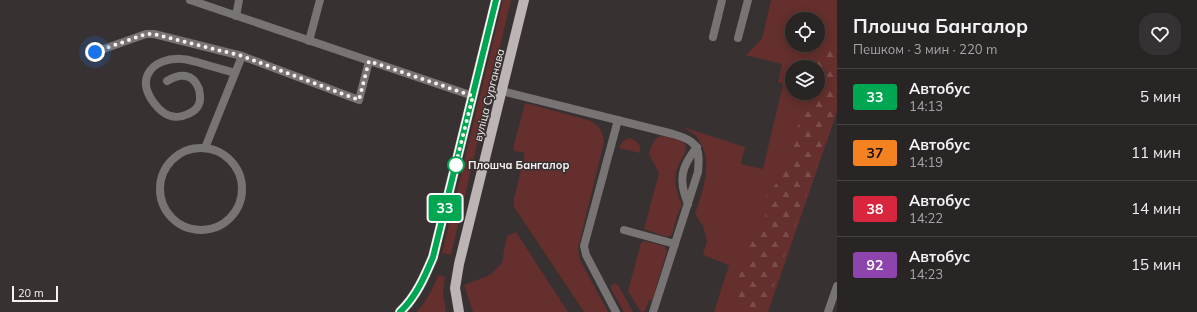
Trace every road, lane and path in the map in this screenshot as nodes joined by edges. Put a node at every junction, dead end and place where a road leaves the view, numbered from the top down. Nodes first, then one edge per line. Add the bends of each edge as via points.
1 (190, 0) edge
2 (239, 0) edge
3 (320, 0) edge
4 (496, 0) edge
5 (524, 0) edge
6 (722, 0) edge
7 (748, 0) edge
8 (236, 16) junction
9 (713, 37) dead end
10 (738, 38) dead end
11 (309, 41) junction
12 (95, 52) dead end
13 (242, 56) junction
14 (369, 61) junction
15 (235, 73) junction
16 (167, 81) dead end
17 (502, 91) junction
18 (473, 96) junction
19 (618, 120) junction
20 (697, 147) junction
21 (205, 148) junction
22 (688, 204) junction
23 (624, 230) dead end
24 (675, 244) junction
25 (837, 286) edge
26 (400, 312) edge
27 (459, 312) edge
28 (616, 312) edge
29 (653, 312) edge
30 (828, 312) edge

1 - 8 lane
2 - 8 lane
3 - 11 lane
4 - 18 main road, вуліца Сурганава
5 - 17 main road, вуліца Сурганава
6 - 9 lane
7 - 10 lane
8 - 11 lane
11 - 14 lane
12 - 13 lane via 146,34 154,34
13 - 14 lane via 359,100
13 - 15 lane
14 - 18 lane
15 - 16 lane via 182,58 165,60 153,66 147,76 146,86 150,98 160,111 182,117 194,111 200,103 197,84 190,77 182,75 174,76
15 - 21 lane
17 - 19 lane
17 - 27 main road, вуліца Сурганава via 459,264 456,288
18 - 26 main road, вуліца Сурганава via 433,257 424,279
19 - 20 lane via 685,137
19 - 28 lane via 584,246 586,255
20 - 22 lane via 698,172
20 - 22 lane via 686,161 683,172 683,191
21 - 21 lane via 219,152 230,160 238,172 241,185 240,199 234,212 225,222 199,230 177,222 166,211 161,199 160,186 163,173 170,162 192,149
22 - 24 lane
23 - 24 lane
24 - 29 lane
25 - 30 lane

